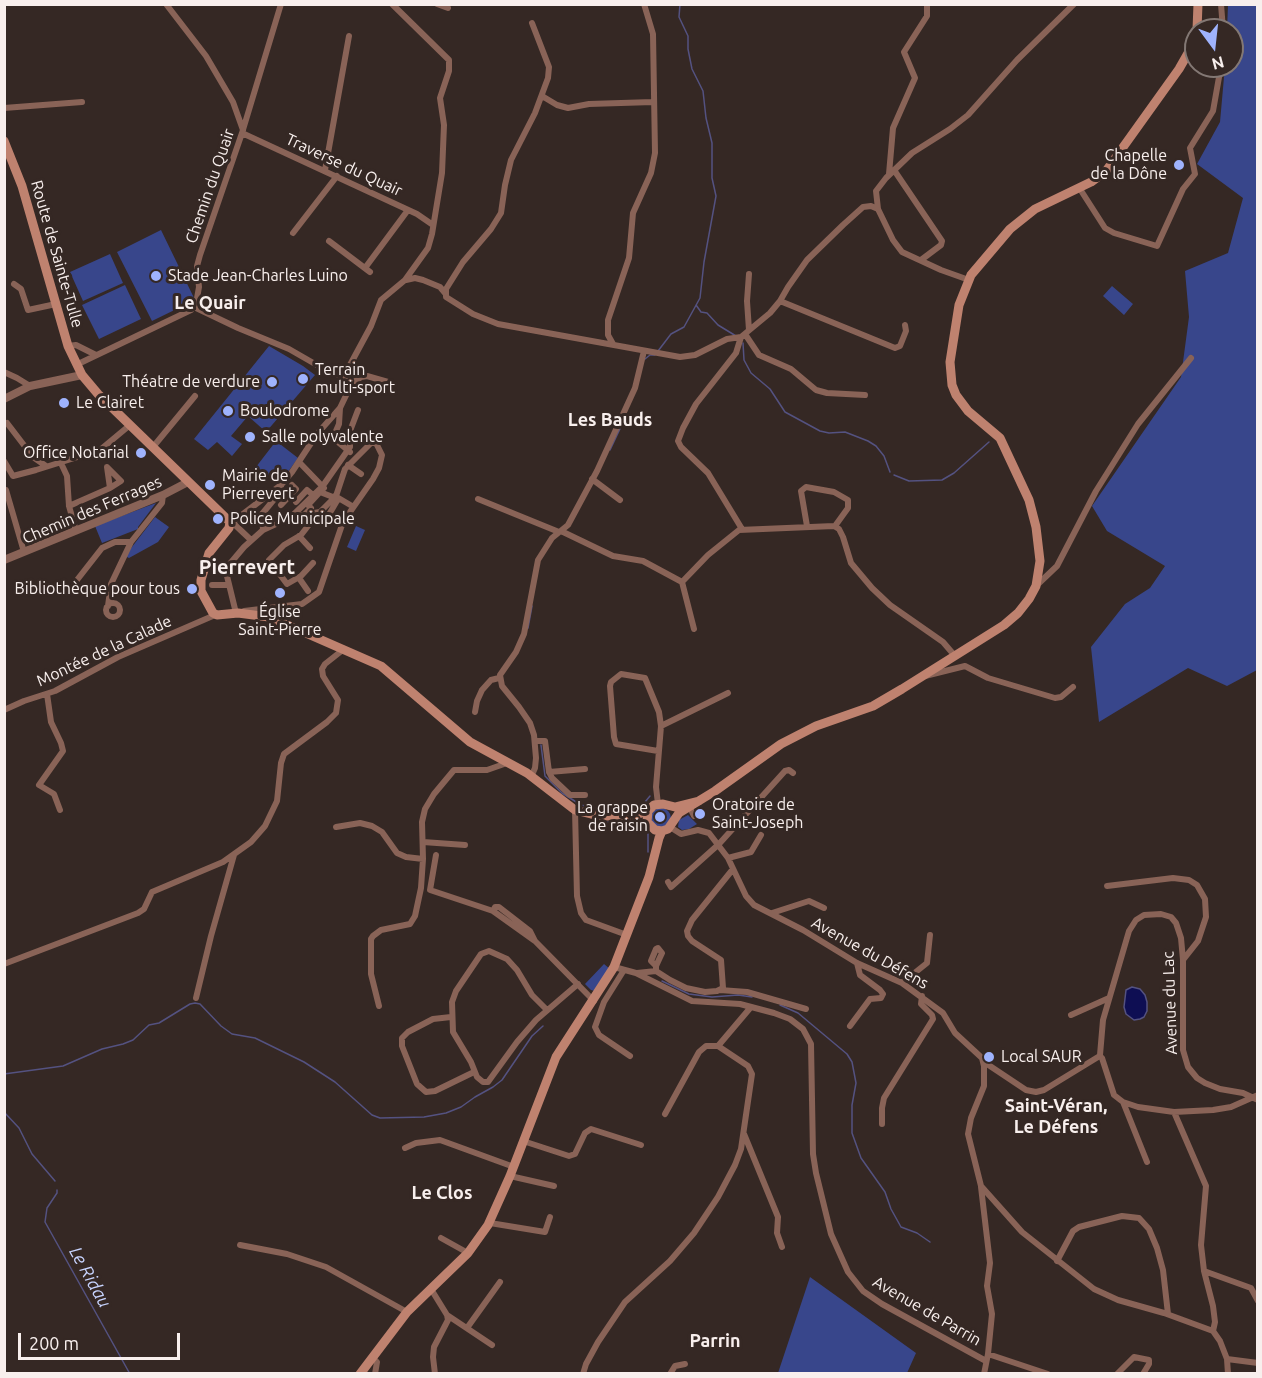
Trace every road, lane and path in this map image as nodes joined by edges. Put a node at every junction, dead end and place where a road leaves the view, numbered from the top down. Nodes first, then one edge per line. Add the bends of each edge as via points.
1 (166, 4) edge
2 (281, 4) edge
3 (392, 4) edge
4 (437, 4) edge
5 (644, 4) edge
6 (1074, 4) edge
7 (927, 5) edge
8 (448, 8) dead end
9 (532, 23) dead end
10 (349, 36) dead end
11 (1184, 60) edge
12 (1219, 78) edge
13 (542, 96) junction
14 (82, 102) dead end
15 (653, 102) junction
16 (4, 108) edge
17 (243, 132) junction
18 (4, 141) edge
19 (325, 170) junction
20 (894, 170) junction
21 (889, 175) junction
22 (337, 176) junction
23 (1080, 189) junction
24 (876, 191) junction
25 (863, 207) junction
26 (878, 209) junction
27 (408, 210) junction
28 (433, 225) junction
29 (293, 233) dead end
30 (329, 241) dead end
31 (921, 260) junction
32 (749, 274) dead end
33 (405, 280) junction
34 (969, 280) junction
35 (14, 284) dead end
36 (445, 293) junction
37 (780, 301) junction
38 (56, 304) junction
39 (194, 307) junction
40 (905, 325) dead end
41 (745, 334) junction
42 (613, 344) junction
43 (68, 346) junction
44 (644, 351) junction
45 (97, 355) junction
46 (1191, 358) dead end
47 (76, 365) junction
48 (4, 372) edge
49 (82, 375) junction
50 (344, 376) junction
51 (350, 385) junction
52 (30, 386) junction
53 (389, 390) dead end
54 (865, 395) dead end
55 (195, 396) dead end
56 (4, 399) edge
57 (340, 408) junction
58 (358, 410) dead end
59 (7, 423) dead end
60 (130, 425) junction
61 (153, 447) junction
62 (349, 451) junction
63 (4, 461) edge
64 (60, 461) junction
65 (299, 462) junction
66 (348, 465) junction
67 (46, 466) junction
68 (361, 474) dead end
69 (592, 479) junction
70 (188, 482) junction
71 (287, 482) junction
72 (322, 486) junction
73 (110, 488) dead end
74 (6, 490) edge
75 (164, 495) junction
76 (313, 495) junction
77 (290, 496) junction
78 (335, 497) junction
79 (478, 499) dead end
80 (620, 500) dead end
81 (296, 502) junction
82 (69, 506) junction
83 (281, 506) dead end
84 (352, 506) junction
85 (302, 507) junction
86 (305, 515) junction
87 (290, 517) junction
88 (312, 518) junction
89 (232, 524) junction
90 (807, 526) junction
91 (835, 526) junction
92 (263, 530) junction
93 (324, 530) dead end
94 (741, 530) junction
95 (76, 531) junction
96 (560, 531) junction
97 (299, 536) junction
98 (251, 540) junction
99 (131, 542) junction
100 (310, 548) dead end
101 (24, 552) junction
102 (4, 560) edge
103 (313, 563) dead end
104 (299, 578) junction
105 (76, 580) dead end
106 (682, 582) junction
107 (212, 585) dead end
108 (228, 585) junction
109 (1036, 586) junction
110 (308, 591) dead end
111 (108, 606) dead end
112 (236, 611) junction
113 (215, 615) junction
114 (694, 629) dead end
115 (344, 649) junction
116 (955, 656) junction
117 (922, 677) junction
118 (500, 678) junction
119 (1073, 687) dead end
120 (728, 693) dead end
121 (48, 694) junction
122 (4, 710) edge
123 (475, 712) dead end
124 (661, 726) junction
125 (535, 741) junction
126 (658, 752) junction
127 (507, 763) junction
128 (585, 769) dead end
129 (549, 772) junction
130 (793, 773) dead end
131 (531, 777) junction
132 (585, 795) dead end
133 (658, 804) junction
134 (689, 806) junction
135 (669, 807) junction
136 (60, 810) dead end
137 (575, 810) junction
138 (648, 811) junction
139 (622, 816) junction
140 (694, 816) dead end
141 (649, 825) junction
142 (669, 826) junction
143 (336, 827) dead end
144 (761, 836) dead end
145 (423, 843) junction
146 (719, 844) junction
147 (465, 845) dead end
148 (234, 855) junction
149 (436, 855) dead end
150 (728, 858) junction
151 (423, 859) junction
152 (653, 860) junction
153 (733, 869) junction
154 (668, 882) dead end
155 (1107, 886) dead end
156 (824, 908) dead end
157 (772, 914) junction
158 (627, 935) junction
159 (930, 935) dead end
160 (1183, 960) junction
161 (857, 963) junction
162 (4, 964) edge
163 (619, 969) junction
164 (636, 974) junction
165 (902, 983) junction
166 (578, 984) junction
167 (720, 990) junction
168 (922, 996) junction
169 (196, 998) dead end
170 (1109, 998) junction
171 (594, 1001) junction
172 (379, 1006) dead end
173 (751, 1007) junction
174 (806, 1009) dead end
175 (547, 1010) junction
176 (1071, 1015) dead end
177 (451, 1017) junction
178 (850, 1026) dead end
179 (718, 1047) junction
180 (630, 1056) dead end
181 (1100, 1057) junction
182 (984, 1062) junction
183 (474, 1072) junction
184 (1256, 1097) edge
185 (1123, 1102) junction
186 (1174, 1112) junction
187 (665, 1114) dead end
188 (882, 1124) dead end
189 (744, 1134) junction
190 (523, 1141) junction
191 (641, 1145) dead end
192 (405, 1148) dead end
193 (1147, 1162) dead end
194 (512, 1172) junction
195 (554, 1186) dead end
196 (981, 1186) junction
197 (550, 1216) dead end
198 (490, 1223) junction
199 (441, 1238) dead end
200 (240, 1245) dead end
201 (782, 1247) dead end
202 (468, 1253) junction
203 (1057, 1261) junction
204 (1204, 1271) junction
205 (500, 1282) dead end
206 (430, 1289) junction
207 (1257, 1301) edge
208 (407, 1312) junction
209 (1168, 1314) junction
210 (447, 1315) junction
211 (467, 1329) junction
212 (1213, 1331) junction
213 (492, 1345) dead end
214 (372, 1357) junction
215 (987, 1357) junction
216 (1227, 1359) junction
217 (1257, 1363) edge
218 (685, 1364) dead end
219 (360, 1374) edge
220 (375, 1374) edge
221 (435, 1374) edge
222 (583, 1374) edge
223 (670, 1374) edge
224 (984, 1374) edge
225 (1048, 1374) edge
226 (1117, 1374) edge
227 (1143, 1374) edge
228 (1228, 1374) edge

1 - 17 street via 206,56 233,102
2 - 17 street, Chemin du Quair
3 - 28 street via 450,63 440,98 443,160
4 - 8 street
5 - 15 street via 653,34
6 - 20 street via 962,120 920,147
7 - 21 street via 927,16 904,51 915,78 893,128
9 - 13 street via 549,67
10 - 19 street
11 - 23 main road via 1125,147 1103,174
12 - 23 street via 1213,111 1190,148 1195,174 1183,189 1157,246 1105,228
13 - 15 street via 568,108
13 - 36 street via 511,160 501,213 467,256
14 - 16 street
15 - 42 street via 654,163 633,213 629,258 608,320 608,335
17 - 19 street, Traverse du Quair
17 - 39 street, Chemin du Quair via 200,255 199,297
18 - 38 main road, Route de Sainte-Tulle via 22,186
19 - 22 street, Traverse du Quair
20 - 21 street
20 - 31 street via 942,241
21 - 24 street
22 - 27 street, Traverse du Quair
22 - 29 street
23 - 34 main road via 1035,209 1017,222
24 - 25 street
24 - 26 street
25 - 26 street
25 - 37 street via 807,260
26 - 31 street via 898,249
27 - 28 street, Traverse du Quair
27 - 30 street via 368,270
28 - 33 street via 428,248
31 - 34 street
32 - 41 street
33 - 36 street via 423,280
33 - 50 street via 380,303
34 - 109 main road via 957,315 952,385 968,411 1000,438 1029,500 1040,554
35 - 38 street via 21,289 28,309
36 - 42 street via 451,301 492,322
37 - 40 street via 895,348 900,345
37 - 41 street
38 - 43 main road, Route de Sainte-Tulle
39 - 45 street
39 - 50 street
41 - 44 street via 685,357
41 - 54 street via 759,355 791,369 816,390
41 - 94 street via 732,360 696,404 678,441 708,473
42 - 44 street
43 - 45 street via 76,345
43 - 47 main road, Route de Sainte-Tulle
44 - 69 street via 635,388
45 - 47 street
46 - 109 street via 1138,424 1096,491 1057,566
47 - 49 main road, Route de Sainte-Tulle
48 - 52 street
49 - 52 street
49 - 60 main road, Route de Sainte-Tulle
50 - 51 street
51 - 53 street via 367,376 388,381
51 - 57 street
52 - 56 street
55 - 61 street
57 - 62 street via 333,438
57 - 65 street via 316,434
58 - 62 street via 350,431
59 - 67 street via 33,457
60 - 61 main road, Route de Sainte-Tulle
60 - 64 street via 100,450
61 - 70 main road, Route de Sainte-Tulle
62 - 72 street
63 - 67 street via 13,476
64 - 67 street
64 - 82 street via 67,478
65 - 71 street
65 - 72 street
66 - 68 street
66 - 78 street
66 - 84 street via 370,442 375,442 382,455 379,468
69 - 80 street
69 - 96 street via 568,525
70 - 75 street, Chemin des Ferrages
70 - 89 main road, Route de Sainte-Tulle
71 - 77 street via 296,489
71 - 89 street
71 - 92 street via 262,514
72 - 76 street
72 - 78 street
73 - 82 street
74 - 101 street
75 - 95 street, Chemin des Ferrages
75 - 99 street
76 - 81 street via 308,490
76 - 85 street
77 - 81 street
77 - 83 street
78 - 84 street
78 - 86 street via 320,492
78 - 88 street
78 - 88 street via 338,499 324,523
79 - 96 street
81 - 85 street
82 - 95 street
84 - 112 street via 339,530 321,588 313,598 298,605
85 - 87 street
86 - 87 street
86 - 88 street
87 - 92 street
88 - 93 street
88 - 97 street
89 - 98 street
89 - 113 main road via 209,553 201,580 201,591
90 - 91 street
90 - 91 street via 801,493 806,487 834,492 848,500 848,508
90 - 94 street
91 - 116 street via 851,563 872,588 943,642
92 - 98 street
94 - 106 street via 718,546
95 - 101 street, Chemin des Ferrages
96 - 106 street via 613,556 643,561
96 - 118 street via 538,560 524,634
97 - 100 street
97 - 104 street via 269,560 287,584
98 - 108 street via 227,567
99 - 105 street via 115,542 102,548
99 - 111 street via 111,584
101 - 102 street, Chemin des Ferrages
103 - 104 street
104 - 110 street
106 - 114 street
107 - 108 street
108 - 112 street
109 - 116 main road via 1012,618
112 - 113 main road
112 - 115 main road via 275,620
113 - 121 street, Montée de la Calade via 118,657
115 - 127 main road via 381,666 470,742
115 - 148 street via 322,669 338,700 336,713 284,754 278,798 269,819
116 - 117 main road
117 - 119 street via 964,666 988,678 1055,698
117 - 134 main road via 873,706 792,737
118 - 123 street via 491,680 482,690
118 - 125 street via 530,723
120 - 124 street
121 - 122 street, Montée de la Calade
121 - 136 street via 51,722 63,751 39,785 54,794
124 - 126 street
124 - 126 street via 646,678 621,674 611,681 614,741 620,746
125 - 129 street via 545,741
125 - 131 street
126 - 133 street
127 - 131 main road
127 - 145 street via 487,770 452,772 425,808
128 - 129 street
129 - 132 street via 568,794
130 - 146 street via 785,771
131 - 137 main road
133 - 135 main road
133 - 138 main road
134 - 135 main road
134 - 140 street
134 - 142 main road
135 - 142 main road via 673,812
137 - 139 main road
137 - 158 street via 576,896 581,913 586,920
138 - 139 main road
138 - 141 main road
139 - 141 main road
141 - 142 main road
141 - 152 main road
142 - 146 street via 681,834 704,830
142 - 152 main road
143 - 151 street via 372,826 382,831 400,855
144 - 150 street via 751,852
145 - 147 street
145 - 151 street
146 - 150 street, Avenue du Défens
146 - 154 street via 671,887
148 - 162 street via 152,892 138,913
148 - 169 street
149 - 166 street via 430,890 493,911 535,941
150 - 153 street, Avenue du Défens
151 - 172 street via 413,920 381,930 371,939 371,974
152 - 158 main road
153 - 157 street, Avenue du Défens via 750,902
153 - 167 street via 687,931 689,939 721,960 724,985
155 - 160 street via 1173,878 1197,885 1205,899 1206,917 1198,942
156 - 157 street via 809,901
157 - 161 street, Avenue du Défens
158 - 163 main road
159 - 165 street via 927,963
160 - 170 street, Avenue du Lac via 1180,934 1173,919 1161,914 1144,915 1129,931
160 - 184 street, Avenue du Lac via 1183,1050 1188,1067 1205,1083
161 - 165 street, Avenue du Défens
161 - 178 street via 860,975 883,996 870,999
163 - 164 street, Avenue de Parrin
163 - 171 main road
163 - 180 street via 595,1027 599,1035
164 - 167 street via 654,966 686,988
164 - 173 street, Avenue de Parrin via 692,1001
165 - 168 street, Avenue du Défens
166 - 171 street
166 - 175 street
167 - 174 street via 747,992
168 - 182 street, Avenue du Défens via 943,1013 955,1033
168 - 188 street via 921,1004 933,1019 886,1094
170 - 176 street
170 - 181 street, Avenue du Lac
171 - 190 main road via 556,1057
173 - 179 street
173 - 215 street, Avenue de Parrin via 790,1019 809,1039 816,1173 831,1234 853,1280 882,1304
175 - 177 street via 517,970 489,951 481,954 454,995
175 - 183 street via 488,1082
177 - 183 street via 454,1035
177 - 183 street via 428,1021 405,1035 401,1043 405,1056 419,1087 426,1092
179 - 187 street via 706,1046 699,1052
179 - 189 street via 752,1071
181 - 182 street, Avenue du Défens via 1036,1092 1022,1088
181 - 185 street via 1110,1087
182 - 196 street via 984,1086 968,1134
184 - 186 street via 1226,1109
185 - 186 street
185 - 193 street
186 - 204 street via 1206,1186 1201,1235
189 - 201 street via 778,1217 777,1233
189 - 222 street via 735,1165 702,1223 675,1256 626,1302 597,1342
190 - 191 street via 569,1156 575,1154 591,1129
190 - 194 main road
192 - 194 street via 440,1140
194 - 195 street
194 - 198 main road
196 - 203 street via 1022,1232
196 - 215 street via 992,1314
197 - 198 street via 544,1232
198 - 202 main road
199 - 202 street
200 - 208 street via 326,1267
202 - 206 main road
203 - 209 street via 1106,1296
203 - 209 street via 1079,1227 1122,1216 1139,1218 1157,1248
204 - 207 street via 1251,1288
204 - 212 street via 1214,1306
205 - 211 street
206 - 208 main road
206 - 210 street
208 - 214 main road
209 - 212 street
210 - 211 street
210 - 221 street via 447,1324 433,1352
211 - 213 street
212 - 216 street
214 - 219 main road
214 - 220 street via 378,1362
215 - 224 street
215 - 225 street, Avenue de Parrin
216 - 217 street
216 - 228 street
218 - 223 street via 675,1366
226 - 227 street via 1134,1358 1149,1360

